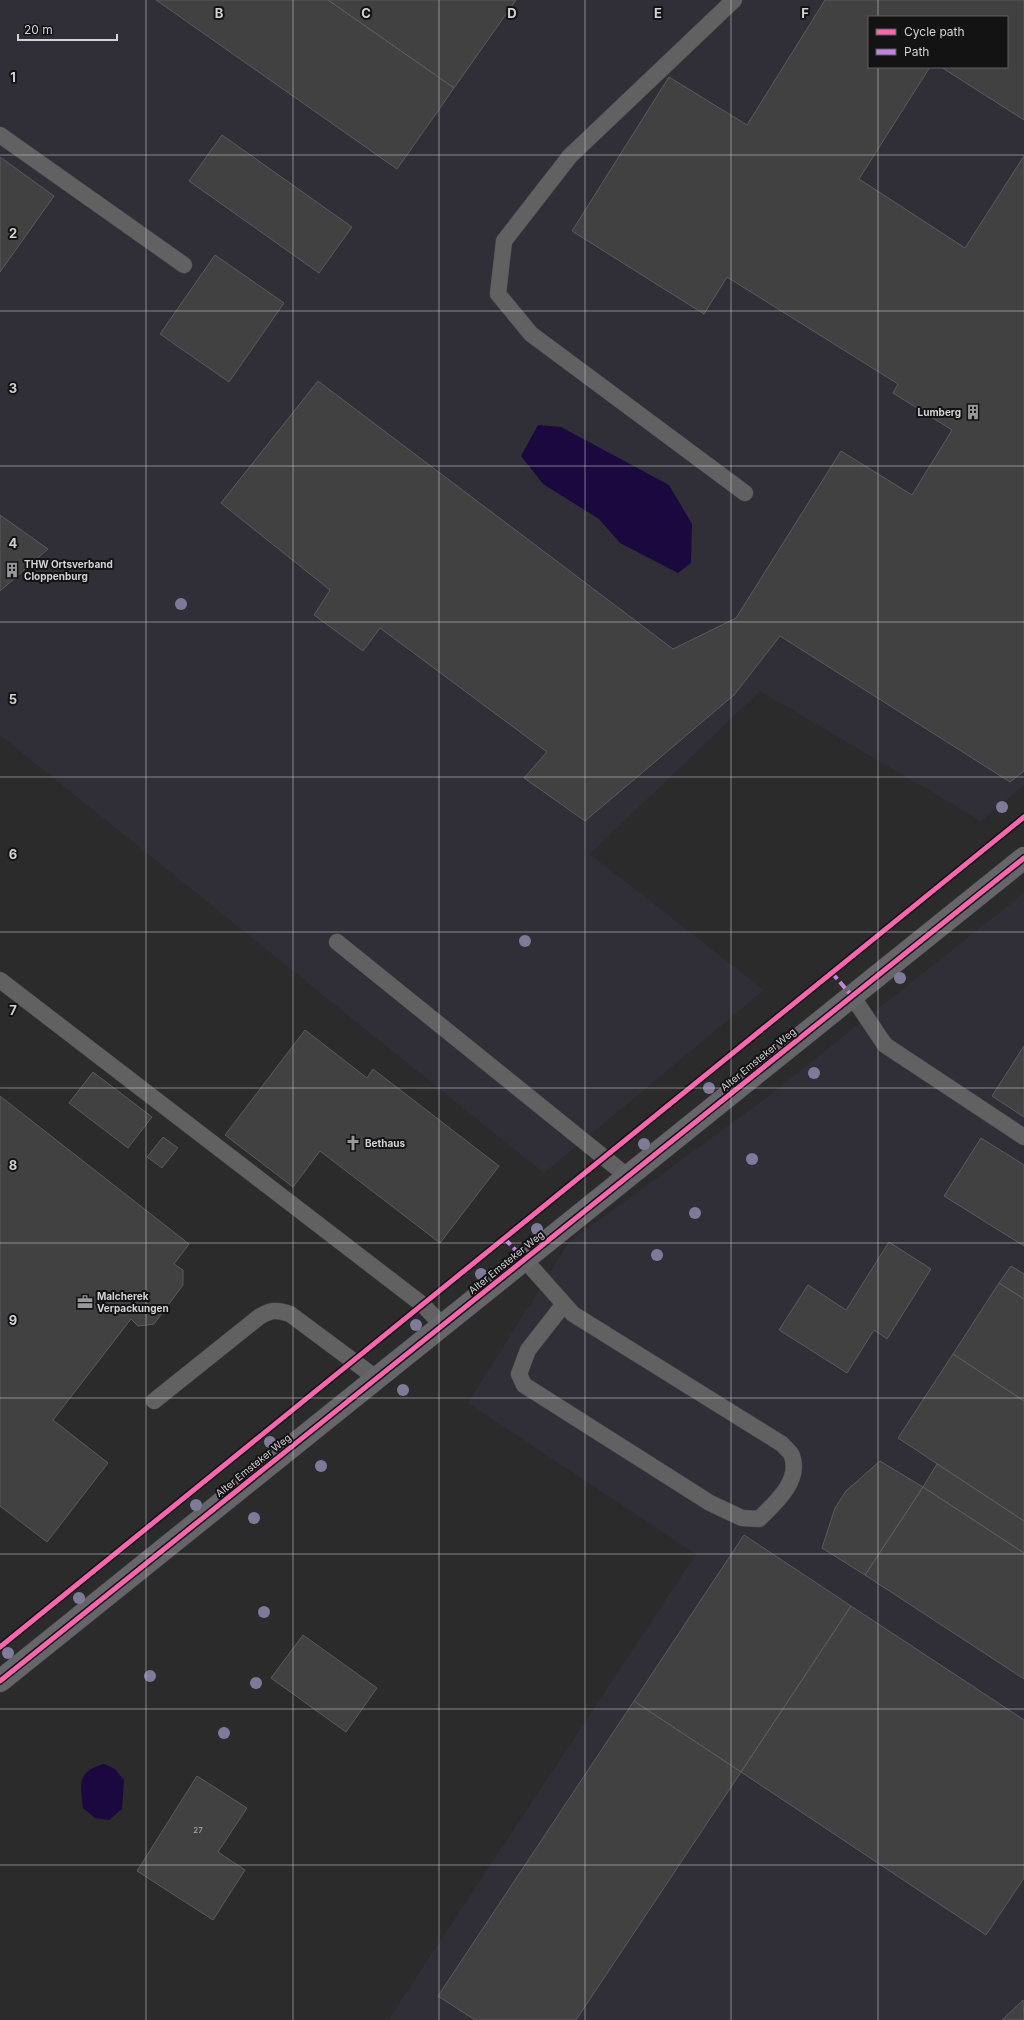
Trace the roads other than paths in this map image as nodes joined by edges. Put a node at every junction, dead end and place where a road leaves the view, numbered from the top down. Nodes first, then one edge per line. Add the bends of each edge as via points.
1 (734, 0) edge
2 (0, 135) edge
3 (184, 265) dead end
4 (745, 493) dead end
5 (1024, 858) edge
6 (337, 942) dead end
7 (0, 980) edge
8 (852, 996) junction
9 (1024, 1137) edge
10 (627, 1176) junction
11 (524, 1259) junction
12 (564, 1304) junction
13 (442, 1325) junction
14 (376, 1378) junction
15 (154, 1401) dead end
16 (0, 1681) edge

1 - 4 lane via 570,156 504,241 498,294 531,334
2 - 3 lane
5 - 8 street, Alter Emsteker Weg
6 - 10 lane
7 - 13 lane via 423,1305
8 - 9 lane via 885,1045
8 - 10 street, Alter Emsteker Weg
10 - 11 street, Alter Emsteker Weg
11 - 12 lane
11 - 13 street, Alter Emsteker Weg
12 - 12 lane via 573,1314 782,1444 792,1455 794,1468 792,1478 781,1497 759,1519 742,1518 710,1504 524,1385 519,1374 528,1350
13 - 14 street, Alter Emsteker Weg
14 - 15 lane via 290,1314 271,1310
14 - 16 street, Alter Emsteker Weg

